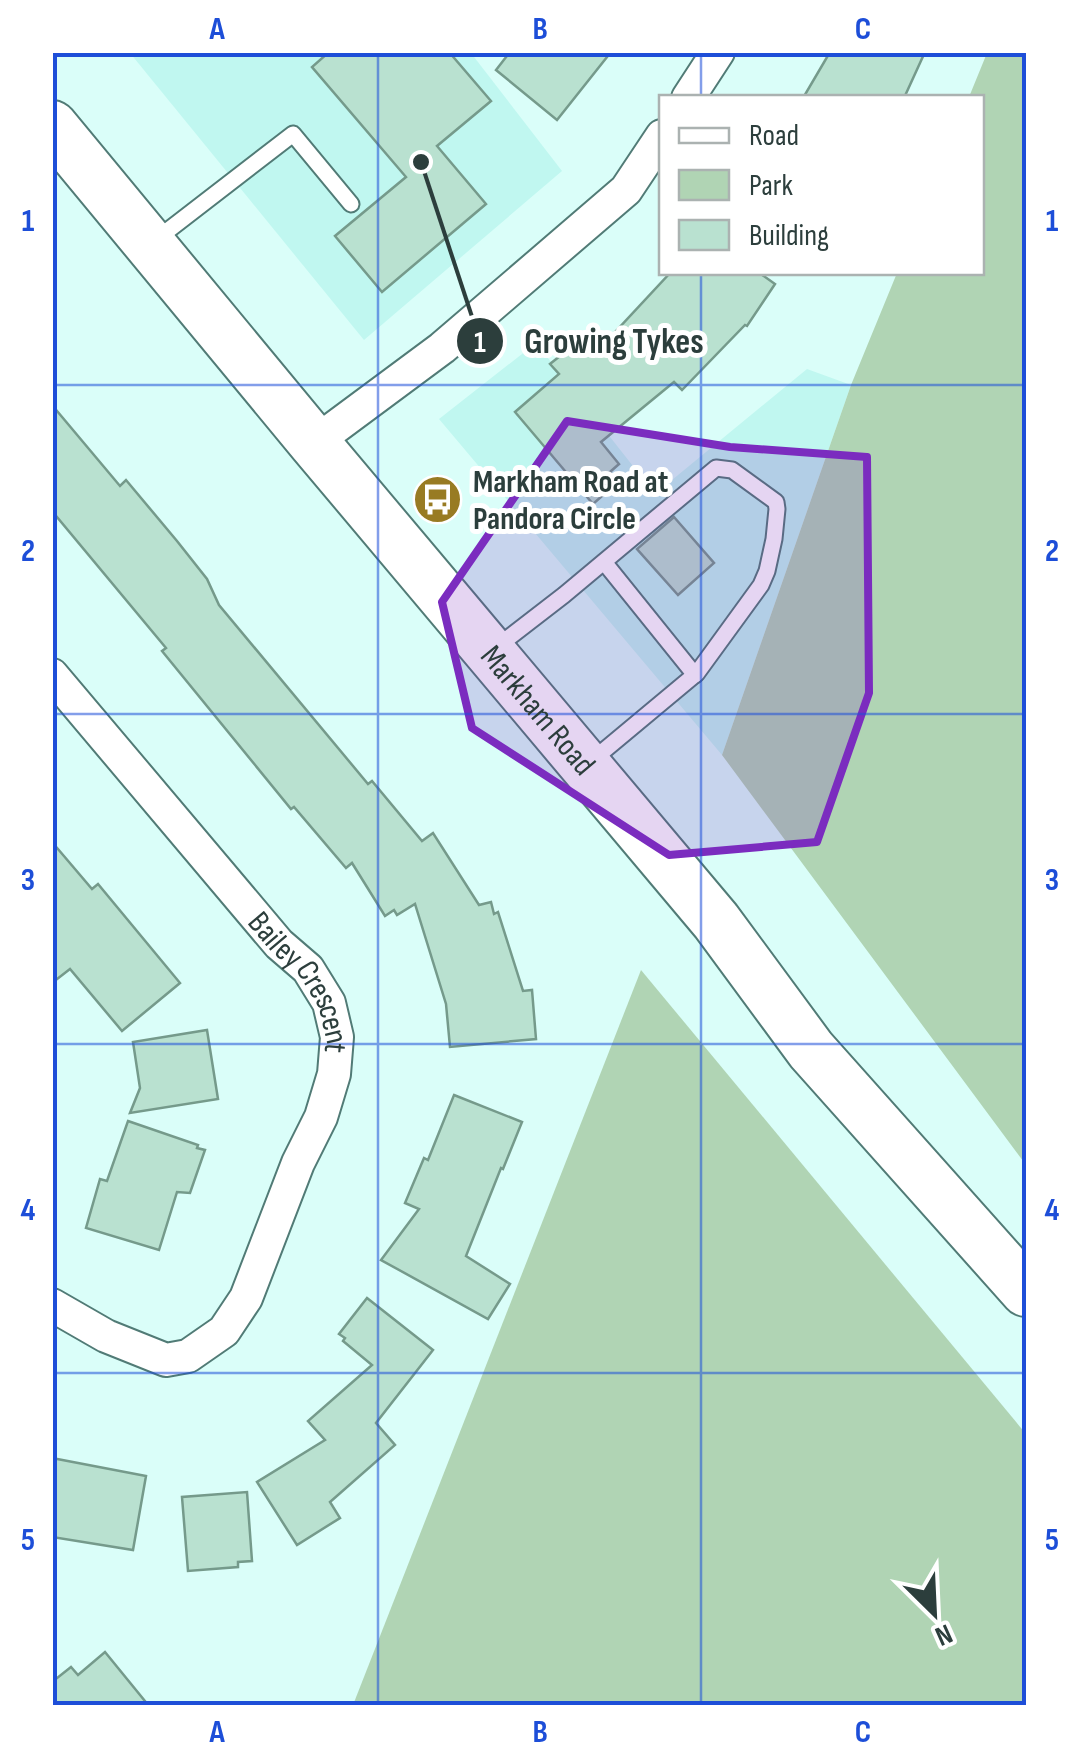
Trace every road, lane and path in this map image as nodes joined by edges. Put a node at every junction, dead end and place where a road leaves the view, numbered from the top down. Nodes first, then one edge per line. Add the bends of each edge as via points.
1 (718, 52) edge
2 (690, 95) edge
3 (52, 126) edge
4 (659, 140) edge
5 (351, 204) dead end
6 (150, 244) junction
7 (314, 442) junction
8 (604, 562) junction
9 (491, 651) junction
10 (52, 674) edge
11 (695, 675) junction
12 (585, 766) junction
13 (1026, 1291) edge
14 (52, 1305) edge

1 - 2 street
3 - 6 main road, Markham Road
4 - 7 street via 626,190 442,348
5 - 6 lane via 292,134
6 - 7 main road, Markham Road
7 - 9 main road, Markham Road
8 - 9 lane
8 - 11 lane
8 - 11 lane via 716,468 732,470 773,498 767,571
9 - 12 main road, Markham Road
10 - 14 street, Bailey Crescent via 279,944 308,969 328,1003 336,1037 321,1117 246,1298 224,1331 188,1356 166,1360
11 - 12 lane
12 - 13 main road, Markham Road via 716,921 811,1050

